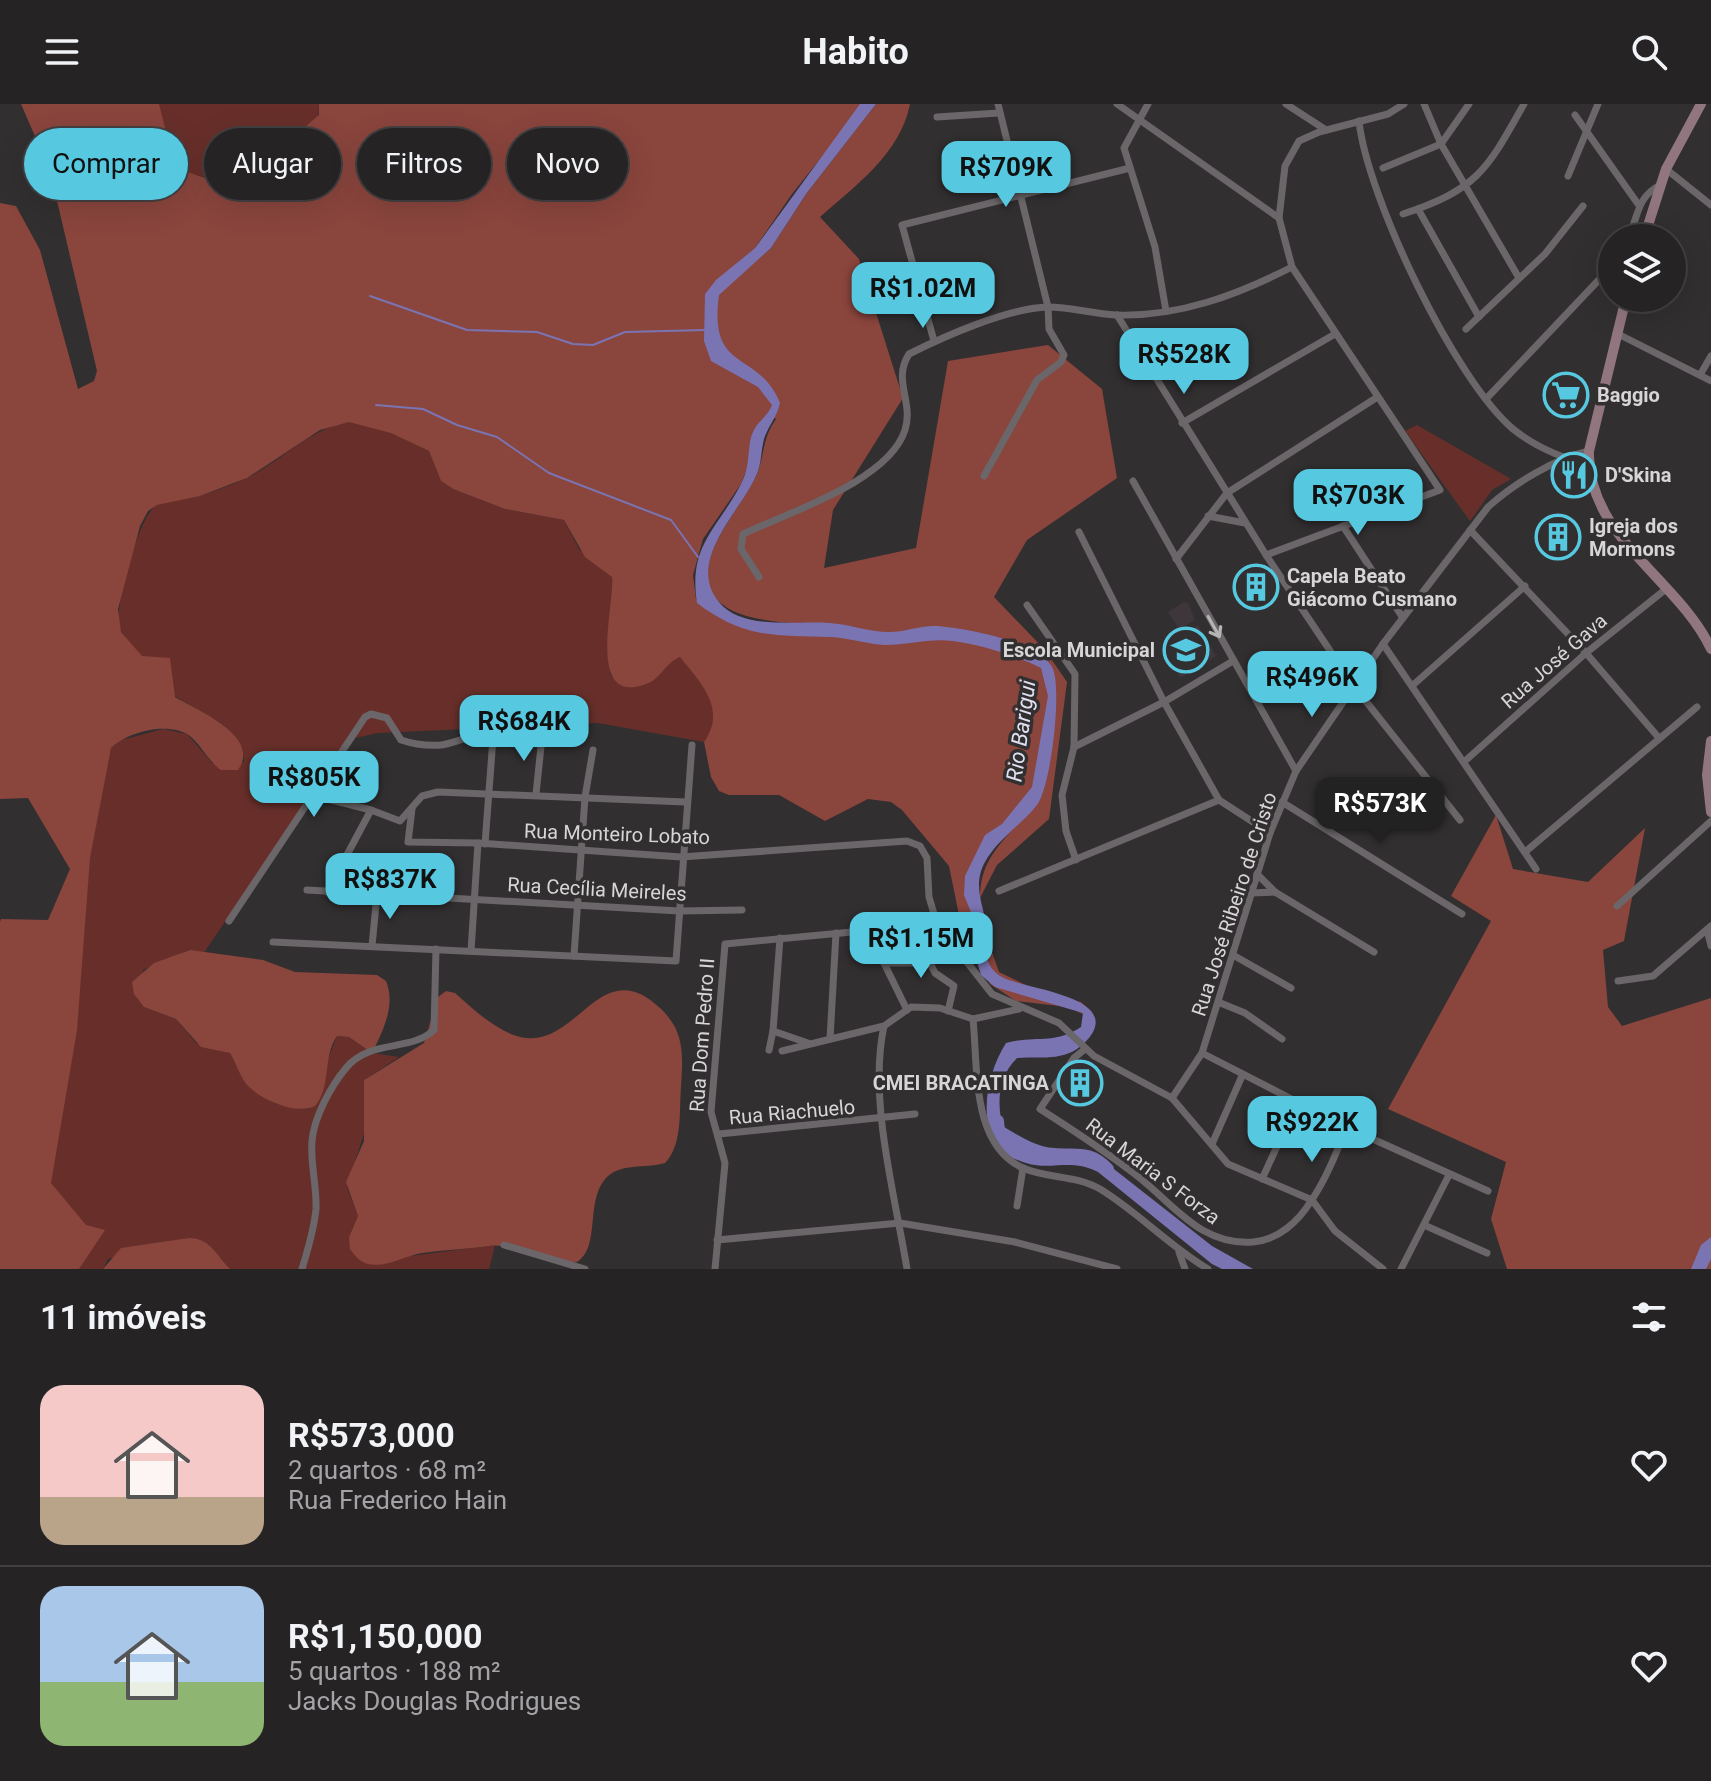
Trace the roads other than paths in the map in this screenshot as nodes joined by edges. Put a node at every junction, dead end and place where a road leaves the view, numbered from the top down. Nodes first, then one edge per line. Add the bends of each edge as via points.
1 (1117, 104) edge
2 (1148, 104) edge
3 (1286, 104) edge
4 (1404, 104) edge
5 (1424, 104) edge
6 (1469, 104) edge
7 (1524, 104) edge
8 (1598, 104) edge
9 (1701, 104) edge
10 (998, 108) edge
11 (1575, 115) dead end
12 (937, 117) dead end
13 (1140, 118) junction
14 (1359, 121) junction
15 (1326, 130) junction
16 (1588, 131) junction
17 (1441, 144) junction
18 (1130, 168) junction
19 (1383, 168) dead end
20 (1666, 169) junction
21 (1568, 176) dead end
22 (1660, 185) junction
23 (1466, 186) junction
24 (1018, 194) junction
25 (1638, 204) junction
26 (1711, 205) edge
27 (1583, 206) dead end
28 (1418, 209) junction
29 (1403, 214) dead end
30 (1279, 218) junction
31 (1632, 224) edge
32 (1648, 224) edge
33 (1292, 267) junction
34 (1519, 278) junction
35 (1598, 281) edge
36 (1048, 307) junction
37 (1166, 311) junction
38 (1622, 312) edge
39 (1117, 315) junction
40 (1479, 317) junction
41 (1466, 329) dead end
42 (1616, 333) junction
43 (1335, 334) junction
44 (934, 341) junction
45 (1711, 356) edge
46 (1700, 375) junction
47 (1711, 381) edge
48 (1376, 398) junction
49 (1486, 399) junction
50 (1182, 423) junction
51 (1589, 451) junction
52 (1566, 458) junction
53 (984, 476) dead end
54 (1133, 481) dead end
55 (1227, 493) junction
56 (1208, 516) junction
57 (1245, 523) junction
58 (1343, 526) junction
59 (1470, 530) junction
60 (1079, 532) dead end
61 (1266, 555) junction
62 (1176, 559) junction
63 (759, 577) dead end
64 (1525, 586) junction
65 (1666, 589) junction
66 (1027, 605) dead end
67 (1403, 618) junction
68 (1383, 644) junction
69 (1711, 649) edge
70 (1586, 653) junction
71 (1233, 661) junction
72 (1353, 685) junction
73 (1413, 685) junction
74 (1164, 702) junction
75 (1697, 707) dead end
76 (542, 737) dead end
77 (1659, 738) junction
78 (1711, 741) edge
79 (692, 745) dead end
80 (1074, 747) junction
81 (593, 750) dead end
82 (1465, 761) junction
83 (1296, 771) junction
84 (488, 792) junction
85 (536, 794) junction
86 (312, 795) junction
87 (585, 797) junction
88 (1219, 800) junction
89 (685, 802) junction
90 (1282, 802) junction
91 (412, 809) junction
92 (371, 810) junction
93 (1711, 812) edge
94 (1460, 820) dead end
95 (1711, 821) edge
96 (1270, 833) junction
97 (482, 843) junction
98 (581, 851) junction
99 (1525, 852) junction
100 (681, 857) junction
101 (1076, 860) junction
102 (1536, 869) dead end
103 (1257, 874) junction
104 (307, 890) dead end
105 (999, 891) dead end
106 (327, 892) junction
107 (1275, 892) junction
108 (1251, 893) junction
109 (377, 894) junction
110 (474, 899) junction
111 (577, 905) junction
112 (1617, 906) dead end
113 (742, 910) dead end
114 (679, 911) junction
115 (1462, 914) dead end
116 (229, 921) dead end
117 (937, 924) junction
118 (1709, 928) edge
119 (877, 929) junction
120 (836, 933) junction
121 (780, 938) junction
122 (273, 942) dead end
123 (372, 946) junction
124 (1711, 946) edge
125 (436, 949) junction
126 (471, 951) junction
127 (1374, 952) dead end
128 (1233, 955) junction
129 (574, 956) junction
130 (884, 963) junction
131 (1618, 981) dead end
132 (1291, 988) dead end
133 (1218, 1002) junction
134 (1019, 1009) junction
135 (907, 1010) junction
136 (948, 1011) junction
137 (973, 1019) junction
138 (884, 1026) junction
139 (773, 1031) junction
140 (830, 1039) junction
141 (1282, 1039) dead end
142 (810, 1044) junction
143 (1084, 1048) junction
144 (769, 1050) dead end
145 (782, 1051) dead end
146 (1202, 1053) junction
147 (1242, 1076) junction
148 (1172, 1098) junction
149 (1357, 1102) dead end
150 (1297, 1103) junction
151 (915, 1114) dead end
152 (884, 1119) junction
153 (1346, 1127) junction
154 (719, 1134) junction
155 (1212, 1144) junction
156 (1023, 1168) junction
157 (1449, 1175) junction
158 (1262, 1179) junction
159 (1488, 1191) dead end
160 (1312, 1200) junction
161 (1017, 1206) dead end
162 (900, 1223) junction
163 (1424, 1225) junction
164 (717, 1240) junction
165 (504, 1245) dead end
166 (1179, 1252) junction
167 (1487, 1253) dead end
168 (302, 1269) edge
169 (583, 1269) edge
170 (715, 1269) edge
171 (907, 1269) edge
172 (1117, 1269) edge
173 (1185, 1269) edge
174 (1208, 1269) edge
175 (1383, 1269) edge
176 (1401, 1269) edge

1 - 13 street
2 - 13 street
3 - 15 street
4 - 14 street
5 - 17 street
6 - 17 street
7 - 23 street via 1496,155
8 - 16 street
9 - 20 main road
10 - 12 street
10 - 24 street
11 - 16 street
13 - 18 street via 1125,141
13 - 30 street
14 - 15 street
14 - 49 street via 1385,220 1465,371
15 - 30 street via 1299,141 1291,151
16 - 21 street
16 - 25 street
17 - 19 street
17 - 23 street
18 - 24 street
18 - 37 street via 1155,247
20 - 22 main road
20 - 26 street
22 - 25 street
22 - 32 main road
23 - 28 street
23 - 34 street
24 - 36 street
24 - 44 street via 902,225
25 - 31 street
27 - 34 street
28 - 29 street
28 - 40 street
30 - 33 street
33 - 37 street via 1224,299
33 - 43 street
34 - 40 street
35 - 49 street
36 - 39 street
36 - 44 street
36 - 53 street via 1049,329 1064,355 1037,380
37 - 39 street
38 - 42 main road
39 - 50 street
40 - 41 street
42 - 46 street
42 - 51 main road
43 - 48 street
43 - 50 street
44 - 63 street via 909,354 901,366 907,408 898,445 841,490 743,534 741,549
45 - 46 street
46 - 47 street
48 - 55 street
48 - 58 street via 1440,490
49 - 52 street via 1529,441
50 - 55 street
51 - 52 street, Rua José Ribeiro de Cristo
51 - 65 main road via 1595,494 1615,529
52 - 59 street, Rua José Ribeiro de Cristo via 1504,493
54 - 62 street
55 - 56 street
55 - 57 street
56 - 57 street
56 - 62 street
57 - 61 street
58 - 61 street
58 - 67 street
59 - 64 street
59 - 67 street, Rua José Ribeiro de Cristo
60 - 74 street
61 - 72 street
62 -> 71 street
64 - 70 street
64 - 73 street
65 - 69 main road via 1697,623
65 - 70 street, Rua José Gava
66 - 80 street via 1075,674
67 - 68 street, Rua José Ribeiro de Cristo
68 - 72 street, Rua José Ribeiro de Cristo
68 - 73 street
70 - 77 street
70 - 82 street, Rua José Gava
71 - 74 street
71 - 83 street
72 - 83 street, Rua José Ribeiro de Cristo
72 - 94 street
73 - 82 street
74 - 80 street
74 - 88 street
75 - 77 street
76 - 85 street
77 - 99 street
78 - 93 main road
79 - 89 street
80 - 101 street via 1062,795
81 - 87 street
82 - 99 street
83 - 90 street, Rua José Ribeiro de Cristo
84 - 85 street
84 - 86 street via 493,738 482,734 438,745 401,740 387,718 378,714 365,717
84 - 91 street via 429,793
84 - 97 street
85 - 87 street
86 - 92 street
86 - 116 street
87 - 89 street
87 - 98 street
88 - 96 street
88 - 101 street
89 - 100 street
90 - 96 street, Rua José Ribeiro de Cristo
90 - 115 street
91 - 92 street via 400,821
91 - 97 street, Rua Monteiro Lobato via 408,842
92 - 106 street
95 - 112 street
96 - 103 street, Rua José Ribeiro de Cristo
97 - 98 street, Rua Monteiro Lobato
97 - 110 street
98 - 100 street, Rua Monteiro Lobato
98 - 111 street
99 - 102 street
100 - 114 street
100 - 117 street, Rua Monteiro Lobato via 907,841 920,846 927,858
101 - 105 street
103 - 107 street
103 - 108 street, Rua José Ribeiro de Cristo
104 - 106 street, Rua Cecília Meireles
106 - 109 street, Rua Cecília Meireles
107 - 108 street
107 - 127 street
108 - 128 street, Rua José Ribeiro de Cristo
109 - 110 street, Rua Cecília Meireles
109 - 123 street
110 - 111 street, Rua Cecília Meireles
110 - 126 street
111 - 114 street, Rua Cecília Meireles
111 - 129 street
113 - 114 street, Rua Cecília Meireles
114 - 129 street via 676,961
117 - 119 street
117 - 134 street via 992,994
118 - 124 street
118 - 131 street via 1653,976
119 - 120 street
119 - 130 street
120 - 121 street
120 - 140 street
121 - 139 street
121 - 154 street, Rua Dom Pedro II via 725,944 711,1112
122 - 123 street
123 - 125 street
125 - 126 street
125 - 168 street via 434,1030 426,1038 379,1046 358,1057 346,1068 316,1122 316,1207
126 - 129 street
128 - 132 street
128 - 133 street, Rua José Ribeiro de Cristo
130 - 135 street
130 - 136 street via 930,963 954,986
133 - 141 street
133 - 146 street, Rua José Ribeiro de Cristo
134 - 137 street
134 - 143 street via 1059,1023
135 - 136 street
135 - 138 street
136 - 137 street
137 - 156 street via 985,1125 996,1147
138 - 140 street
138 - 152 street via 879,1070
139 - 142 street
139 - 144 street
140 - 142 street
142 - 145 street
143 - 148 street
143 - 160 street, Rua Maria S Forza via 1040,1109 1139,1177 1191,1223 1217,1239 1263,1241 1278,1235
146 - 147 street
146 - 148 street, Rua José Ribeiro de Cristo
147 - 150 street
147 - 155 street
148 - 155 street
149 - 153 street
150 - 153 street
150 - 158 street
151 - 152 street, Rua Riachuelo
152 - 154 street, Rua Riachuelo
152 - 162 street
153 - 157 street
153 - 160 street
154 - 164 street, Rua Dom Pedro II via 725,1163
155 - 158 street via 1228,1164
156 - 161 street
156 - 166 street via 1083,1181 1102,1191
157 - 159 street
157 - 163 street
158 - 160 street
160 - 175 street via 1335,1231
162 - 164 street
162 - 171 street
162 - 172 street via 1015,1242
163 - 167 street
163 - 176 street
164 - 170 street, Rua Dom Pedro II
165 - 169 street
166 - 173 street
166 - 174 street

